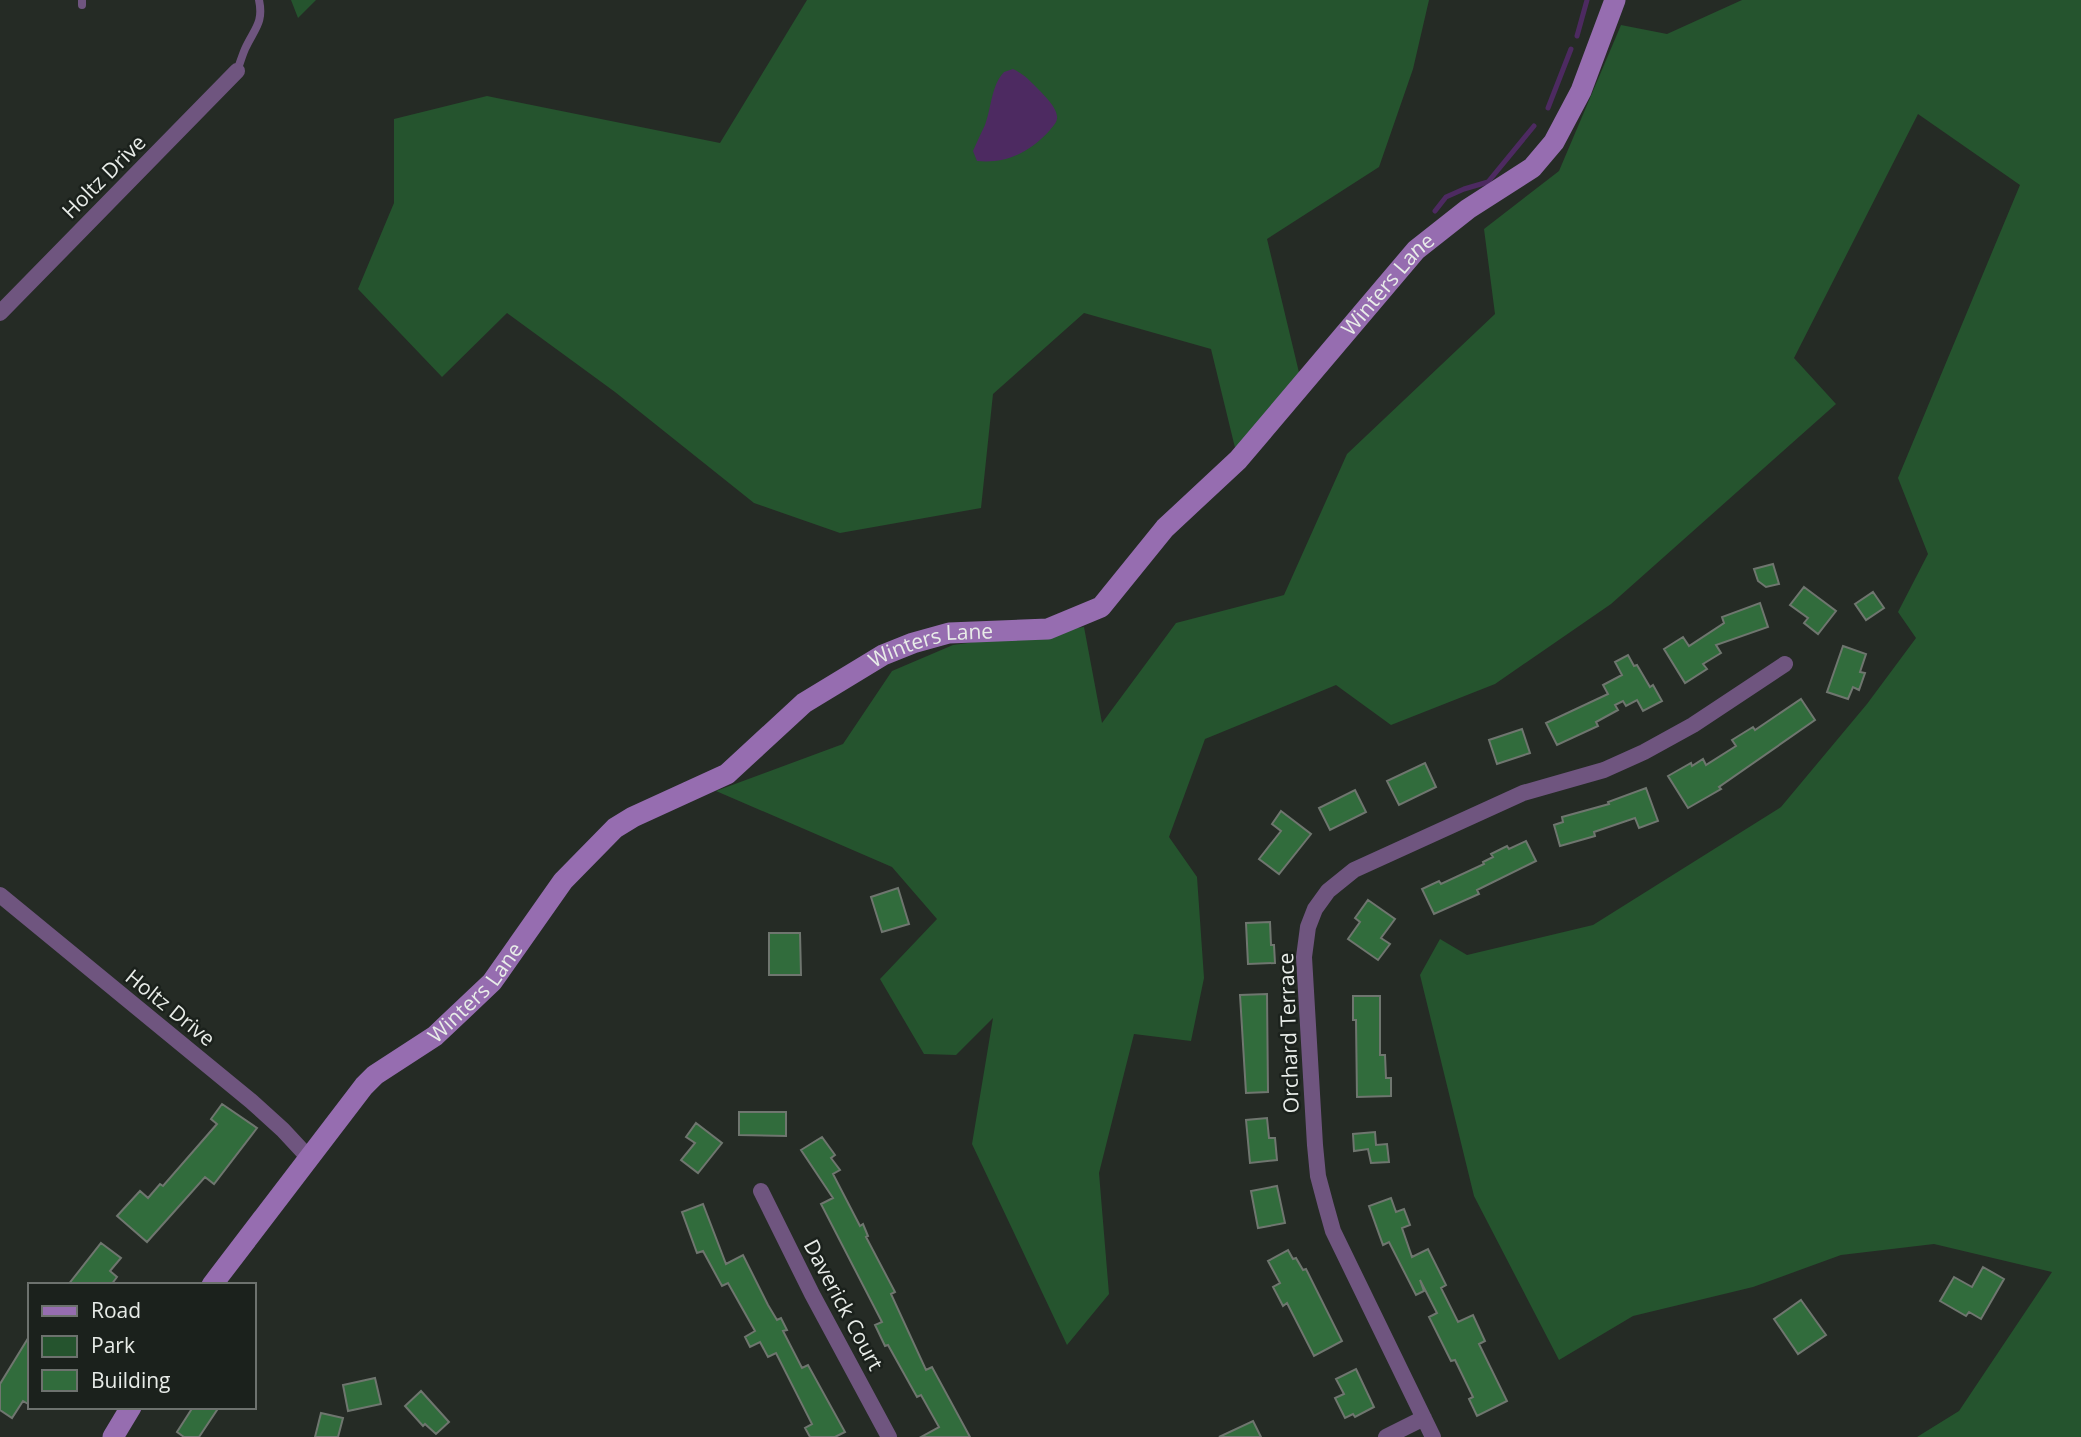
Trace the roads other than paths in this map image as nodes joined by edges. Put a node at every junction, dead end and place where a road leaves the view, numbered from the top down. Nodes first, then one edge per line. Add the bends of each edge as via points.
1 (259, 0) edge
2 (1615, 0) edge
3 (237, 71) joint
4 (0, 313) edge
5 (1785, 664) dead end
6 (0, 895) edge
7 (309, 1158) junction
8 (761, 1191) dead end
9 (214, 1283) edge
10 (130, 1409) edge
11 (1424, 1418) junction
12 (113, 1437) edge
13 (889, 1437) edge
14 (1386, 1437) edge
15 (1433, 1437) edge

1 - 3 lane via 262,13
2 - 7 street, Winters Lane via 1581,91 1554,142 1532,168 1416,250 1238,460 1165,528 1101,607 1048,629 950,633 883,655 804,703 727,774 615,828 563,881 492,982 435,1036 364,1086
3 - 4 street, Holtz Drive
5 - 11 street, Orchard Terrace via 1644,752 1604,770 1522,793 1354,870 1328,891 1315,909 1304,957 1318,1176 1333,1231
6 - 7 street, Holtz Drive via 251,1101
7 - 9 street, Winters Lane
8 - 13 street, Daverick Court
10 - 12 street
11 - 14 street
11 - 15 street, Orchard Terrace

